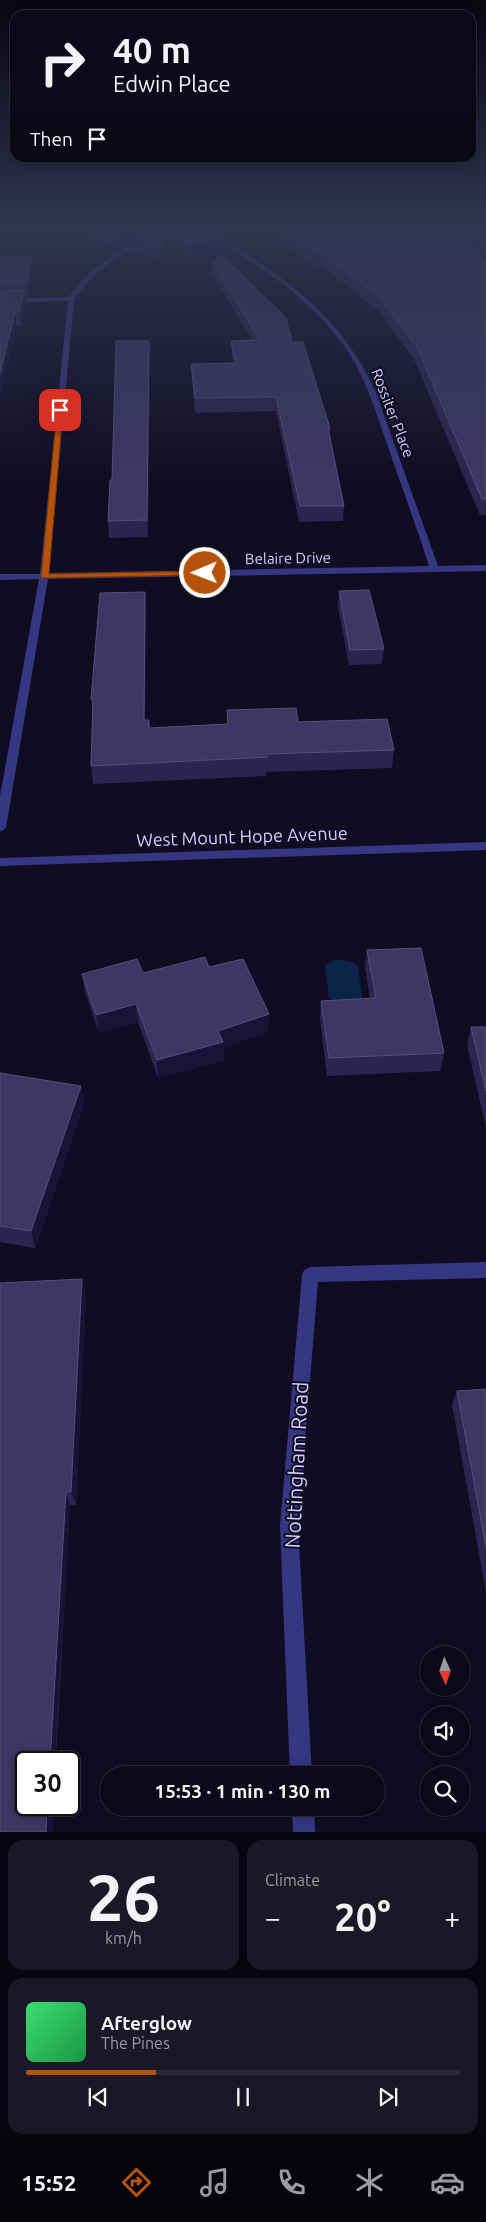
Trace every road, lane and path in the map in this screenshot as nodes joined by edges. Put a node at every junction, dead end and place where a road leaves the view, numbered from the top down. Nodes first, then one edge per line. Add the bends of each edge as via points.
1 (69, 310) edge
2 (315, 310) edge
3 (486, 568) edge
4 (434, 569) junction
5 (44, 576) junction
6 (0, 577) edge
7 (0, 828) edge
8 (486, 846) edge
9 (0, 862) edge
10 (486, 1270) edge
11 (301, 1766) edge
12 (303, 1816) edge
13 (304, 1832) edge

1 - 5 street
2 - 4 street, Rossiter Place via 344,340 373,393
3 - 4 street, Belaire Drive
4 - 5 street, Belaire Drive
5 - 6 street, Belaire Drive
5 - 7 street
8 - 9 street, West Mount Hope Avenue
10 - 11 street, Nottingham Road via 310,1275 289,1526
12 - 13 street

